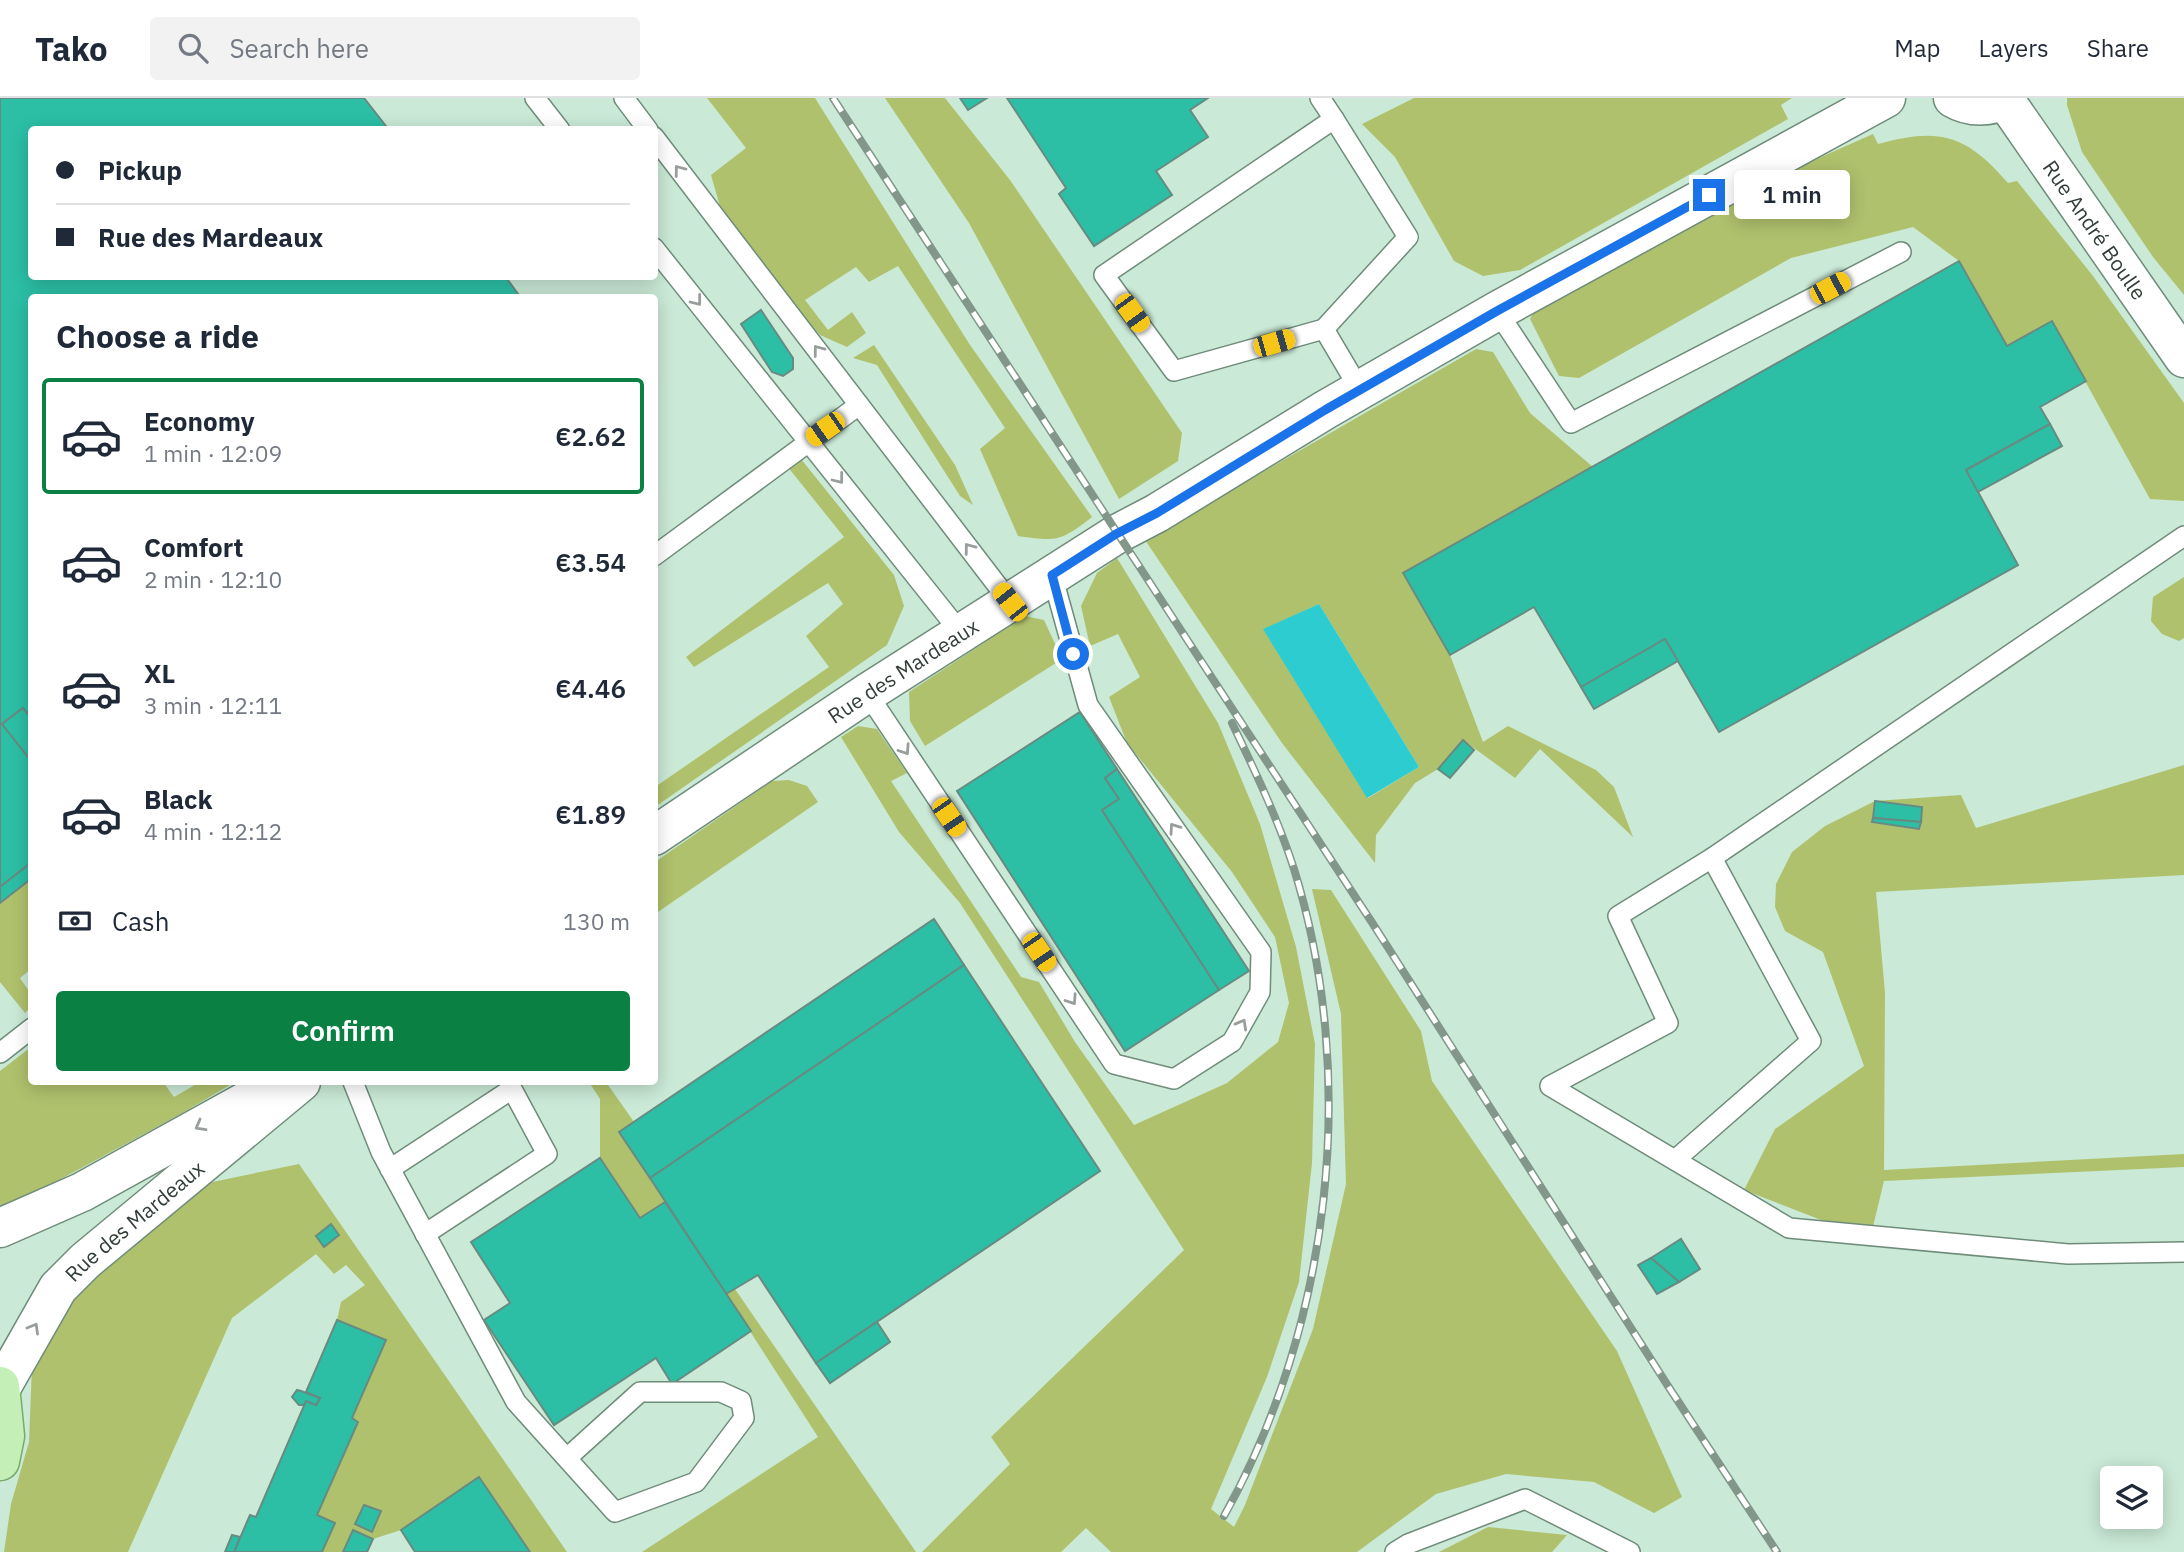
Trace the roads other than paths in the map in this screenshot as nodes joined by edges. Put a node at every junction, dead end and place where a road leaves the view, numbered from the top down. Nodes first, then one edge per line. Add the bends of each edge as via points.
1 (535, 98) edge
2 (624, 98) edge
3 (1320, 98) edge
4 (1886, 98) edge
5 (1953, 98) edge
6 (2006, 99) edge
7 (1334, 119) junction
8 (557, 126) edge
9 (645, 126) edge
10 (658, 142) edge
11 (1901, 252) dead end
12 (658, 253) edge
13 (1497, 311) junction
14 (1324, 329) junction
15 (2184, 358) edge
16 (1360, 390) junction
17 (859, 405) junction
18 (808, 441) junction
19 (2184, 536) edge
20 (658, 553) edge
21 (1052, 575) junction
22 (1010, 602) junction
23 (961, 633) junction
24 (867, 693) junction
25 (658, 833) edge
26 (1712, 858) junction
27 (28, 1031) edge
28 (0, 1053) edge
29 (276, 1085) edge
30 (297, 1085) edge
31 (354, 1085) edge
32 (1675, 1160) junction
33 (390, 1169) junction
34 (0, 1228) edge
35 (425, 1234) junction
36 (2184, 1251) edge
37 (0, 1387) edge
38 (567, 1458) junction
39 (0, 1461) edge
40 (1395, 1552) edge
41 (1630, 1552) edge

1 - 8 lane
2 - 9 lane
3 - 7 lane
4 - 13 street, Rue des Mardeaux
5 - 6 street via 1972,106
6 - 15 street, Rue André Boulle
7 - 14 lane via 1408,237
7 - 14 lane via 1104,275 1174,371
17 -> 10 lane
11 - 13 lane via 1571,423
12 -> 18 lane
13 - 16 street, Rue des Mardeaux
14 - 16 lane
16 - 21 street, Rue des Mardeaux
17 - 18 lane
22 -> 17 lane
18 - 20 lane
18 -> 23 lane
19 - 26 lane
21 - 22 street, Rue des Mardeaux
24 -> 21 lane via 1114,1064 1174,1079 1198,1064 1232,1042 1260,992 1261,952 1088,705
22 - 23 street, Rue des Mardeaux
23 - 24 street, Rue des Mardeaux
24 - 25 street, Rue des Mardeaux
26 - 32 lane via 1811,1041
26 - 32 lane via 1618,916 1668,1023 1550,1086
27 - 28 lane
29 -> 34 street, Rue des Mardeaux via 82,1192
37 -> 30 street, Rue des Mardeaux via 58,1288
31 - 33 lane
32 - 36 lane via 1789,1228 2068,1254
33 - 35 lane
33 - 35 lane via 512,1089 547,1154
35 - 38 lane via 516,1402
37 - 39 main road via 5,1436
38 - 38 lane via 615,1512 696,1482 744,1418 741,1401 721,1392 640,1392
40 - 41 lane via 1525,1499

